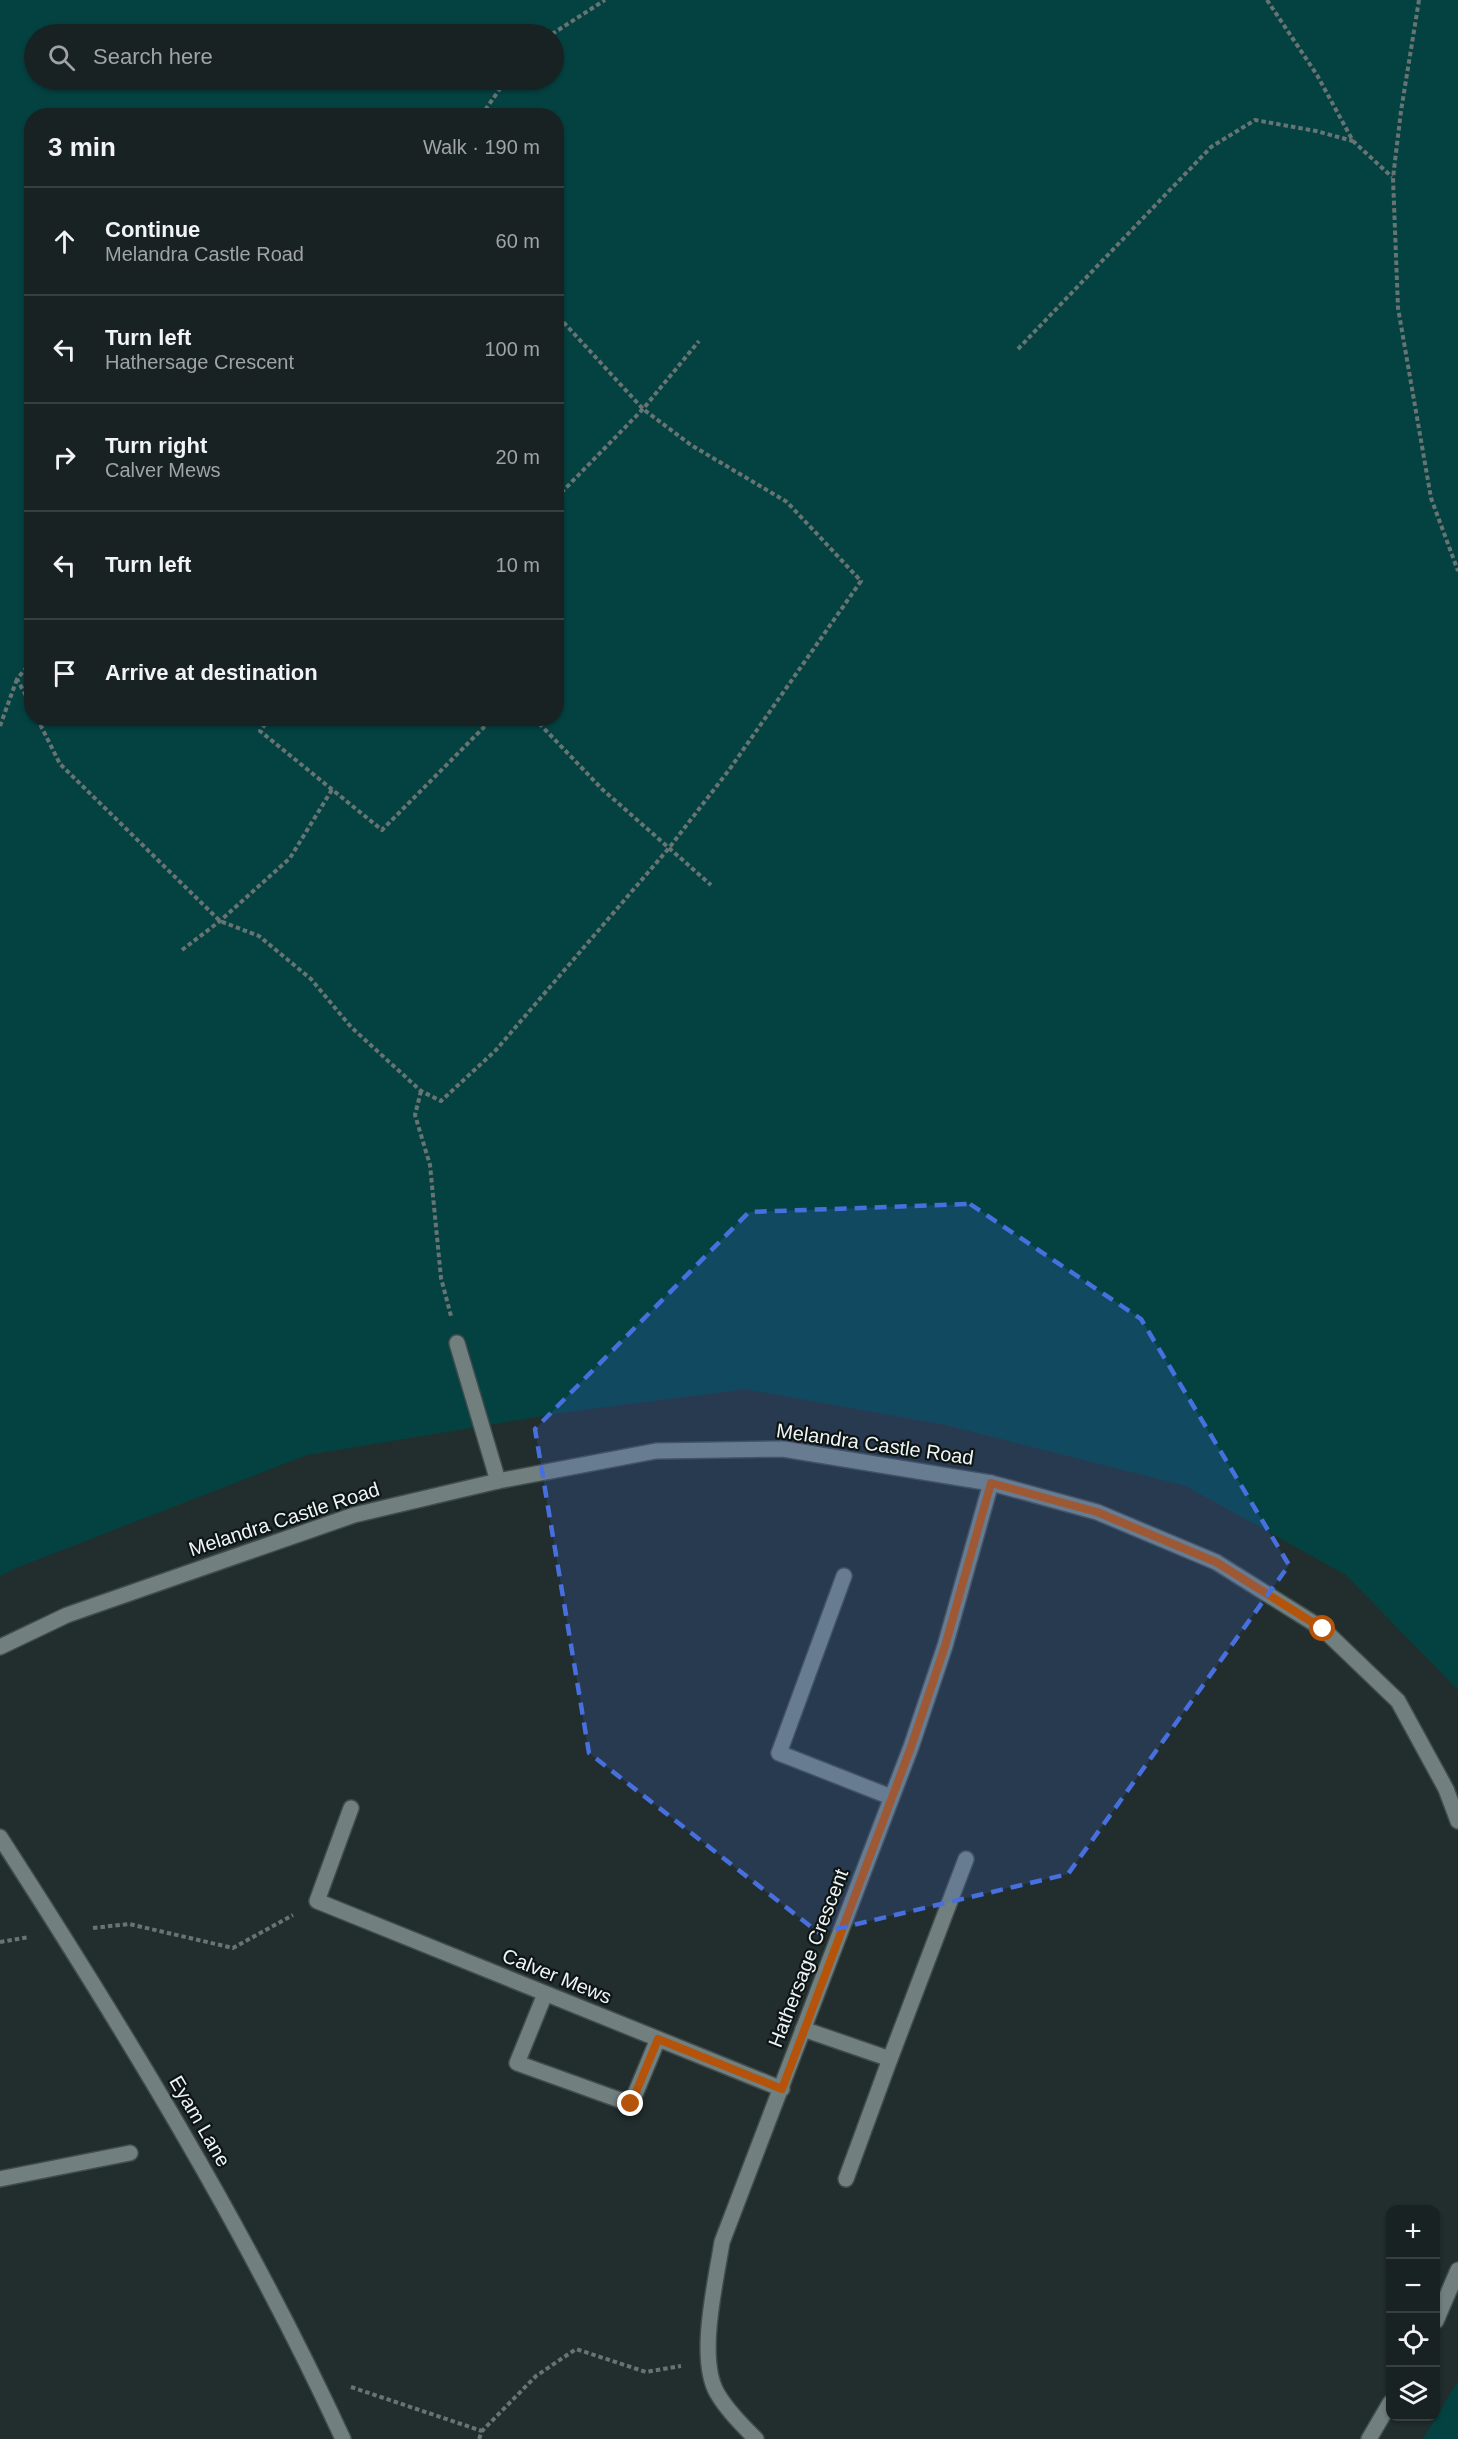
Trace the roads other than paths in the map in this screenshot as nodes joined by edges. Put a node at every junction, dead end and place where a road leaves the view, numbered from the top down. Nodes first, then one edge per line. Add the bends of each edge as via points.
1 (458, 1343) road end
2 (498, 1481) junction
3 (991, 1483) junction
4 (844, 1576) dead end
5 (0, 1647) edge
6 (891, 1797) junction
7 (351, 1808) dead end
8 (1458, 1821) edge
9 (0, 1836) edge
10 (966, 1859) dead end
11 (545, 1994) junction
12 (803, 2030) junction
13 (658, 2039) junction
14 (890, 2059) junction
15 (782, 2089) junction
16 (130, 2153) dead end
17 (0, 2179) edge
18 (846, 2179) dead end
19 (1458, 2270) edge
20 (1439, 2313) edge
21 (1386, 2410) edge
22 (344, 2439) edge
23 (756, 2439) edge
24 (1369, 2439) edge

1 - 2 street
2 - 3 street, Melandra Castle Road via 656,1451 783,1449
2 - 5 street, Melandra Castle Road via 354,1515 67,1615
3 - 6 street, Hathersage Crescent via 945,1646
3 - 8 street, Melandra Castle Road via 1097,1512 1216,1562 1323,1629 1398,1701 1446,1789
4 - 6 street via 779,1754
6 - 12 street, Hathersage Crescent
7 - 11 street, Calver Mews via 317,1901
9 - 22 street, Eyam Lane via 197,2154 314,2374
10 - 14 street
11 - 13 street, Calver Mews
11 - 13 street via 517,2063 631,2104
12 - 14 street
12 - 15 street, Hathersage Crescent
13 - 15 street, Calver Mews
14 - 18 street
15 - 23 street, Hathersage Crescent via 722,2242 707,2361 716,2391
16 - 17 street
19 - 20 street
21 - 24 street

